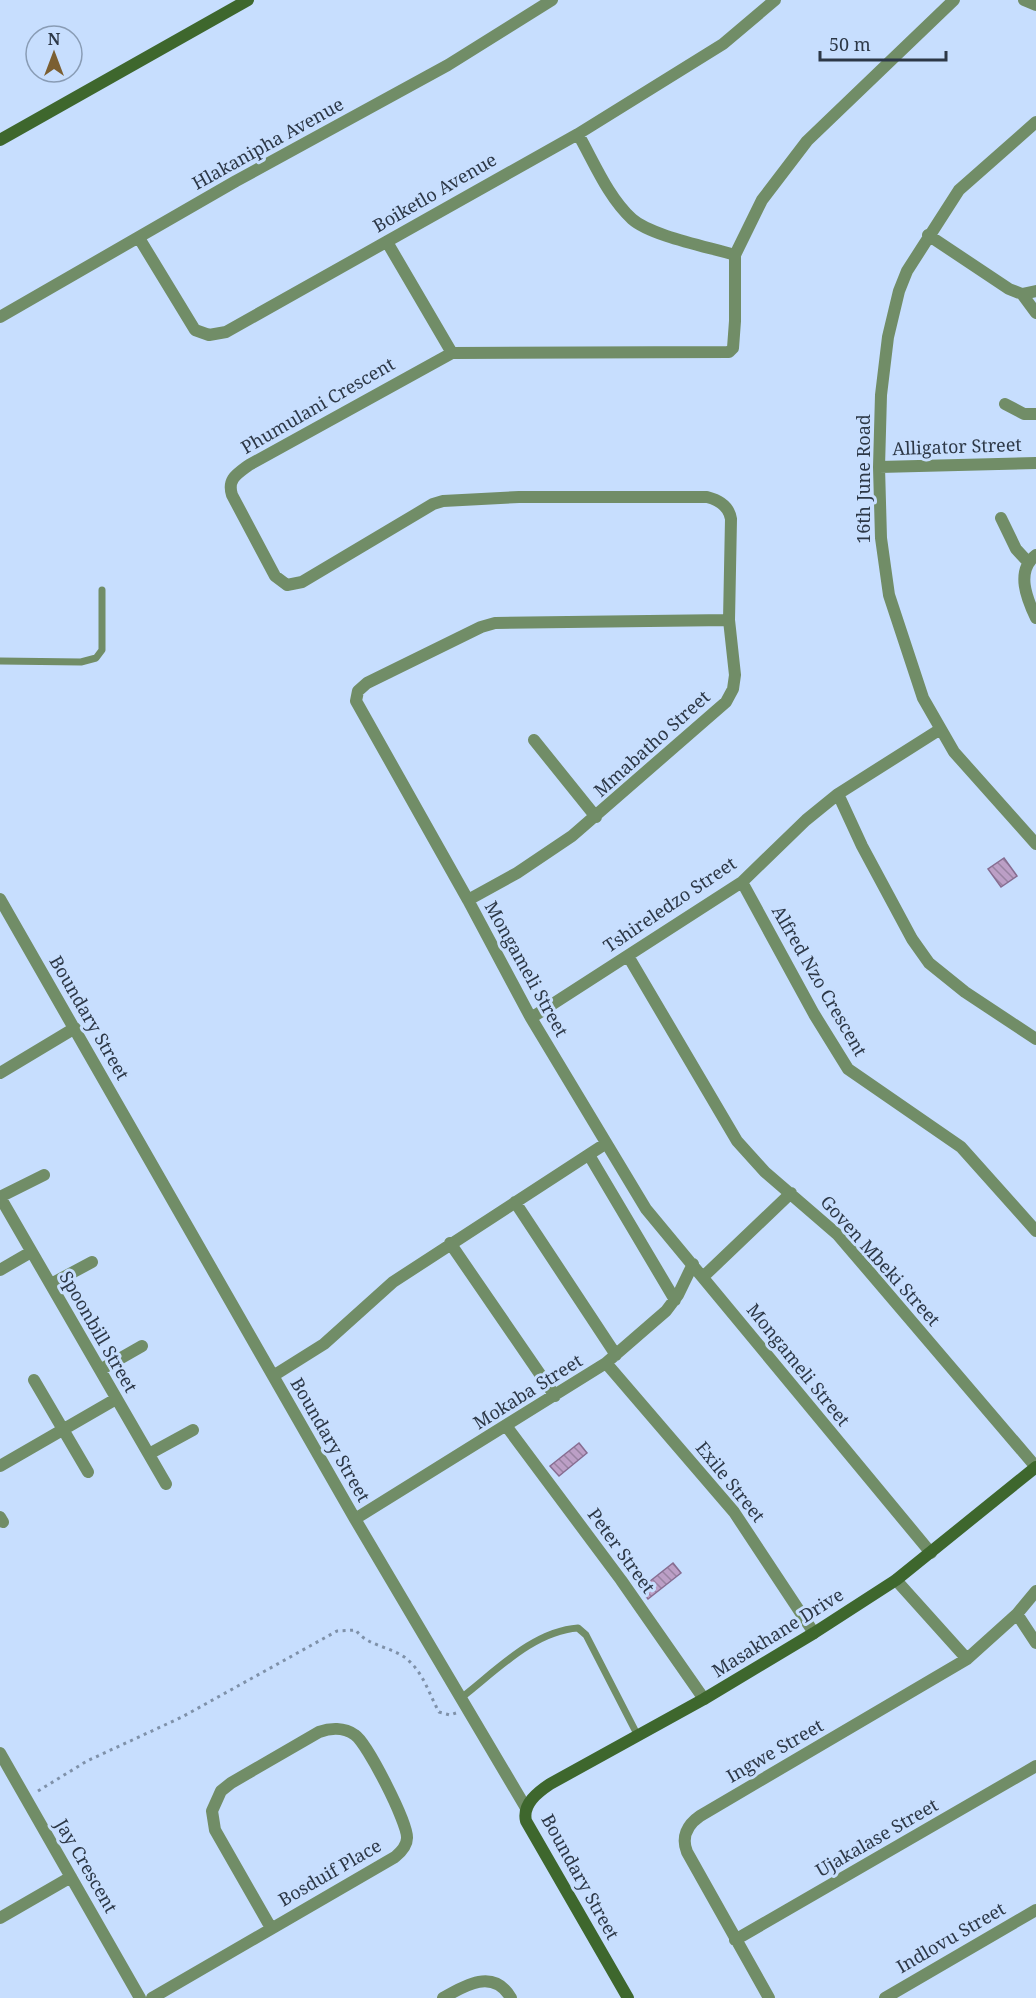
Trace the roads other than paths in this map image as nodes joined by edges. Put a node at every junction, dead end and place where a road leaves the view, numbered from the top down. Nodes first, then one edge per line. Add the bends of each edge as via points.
1 (248, 0) edge
2 (552, 0) edge
3 (775, 0) edge
4 (954, 0) edge
5 (1024, 0) edge
6 (1036, 5) edge
7 (1036, 122) edge
8 (578, 134) junction
9 (0, 140) edge
10 (928, 235) junction
11 (139, 238) junction
12 (387, 242) junction
13 (735, 255) junction
14 (1036, 291) edge
15 (1022, 294) junction
16 (1036, 313) edge
17 (0, 317) edge
18 (452, 353) junction
19 (1005, 404) dead end
20 (1036, 414) edge
21 (1036, 463) edge
22 (879, 467) junction
23 (728, 510) joint
24 (1001, 518) dead end
25 (1032, 559) edge
26 (102, 590) dead end
27 (1036, 618) edge
28 (729, 620) junction
29 (0, 661) edge
30 (939, 730) junction
31 (534, 740) dead end
32 (838, 794) junction
33 (596, 817) junction
34 (1036, 844) edge
35 (742, 882) junction
36 (0, 899) edge
37 (468, 900) junction
38 (628, 956) junction
39 (531, 1018) junction
40 (75, 1028) junction
41 (1036, 1039) edge
42 (2, 1068) edge
43 (605, 1144) junction
44 (589, 1155) junction
45 (44, 1175) dead end
46 (791, 1193) junction
47 (0, 1197) edge
48 (515, 1202) junction
49 (1036, 1231) edge
50 (450, 1243) junction
51 (31, 1252) junction
52 (92, 1262) dead end
53 (693, 1264) junction
54 (0, 1270) edge
55 (704, 1277) junction
56 (51, 1284) junction
57 (675, 1300) junction
58 (142, 1346) dead end
59 (611, 1359) junction
60 (100, 1370) junction
61 (273, 1377) junction
62 (34, 1380) dead end
63 (555, 1396) junction
64 (116, 1399) junction
65 (507, 1427) junction
66 (62, 1430) junction
67 (192, 1430) dead end
68 (149, 1454) junction
69 (0, 1466) edge
70 (1036, 1467) edge
71 (88, 1472) dead end
72 (166, 1484) dead end
73 (355, 1519) junction
74 (931, 1553) junction
75 (896, 1580) junction
76 (1036, 1591) edge
77 (1017, 1614) junction
78 (814, 1633) junction
79 (1036, 1643) edge
80 (967, 1659) junction
81 (704, 1699) junction
82 (464, 1704) junction
83 (638, 1736) junction
84 (0, 1753) edge
85 (1036, 1766) edge
86 (526, 1808) junction
87 (71, 1877) junction
88 (1036, 1910) edge
89 (0, 1918) edge
90 (271, 1928) junction
91 (735, 1940) junction
92 (140, 1998) edge
93 (152, 1998) edge
94 (442, 1998) edge
95 (511, 1998) edge
96 (628, 1998) edge
97 (770, 1998) edge
98 (885, 1998) edge

1 - 9 street
2 - 11 street, Hlakanipha Avenue via 448,64
3 - 8 street, Boiketlo Avenue via 723,44
4 - 13 street via 807,141 762,200
5 - 6 street
7 - 10 street, 16th June Road via 959,190
8 - 12 street, Boiketlo Avenue
8 - 13 street via 614,198 632,220 655,231
10 - 15 street
10 - 22 street, 16th June Road via 907,271 891,318 881,395
11 - 12 street, Boiketlo Avenue via 191,325 209,335 234,328
11 - 17 street, Hlakanipha Avenue
12 - 18 street
13 - 18 street, Phumulani Crescent via 734,342 725,354
14 - 15 street
15 - 16 street
18 - 23 street, Phumulani Crescent via 233,477 232,495 280,583 302,582 433,504 451,500 707,498 718,500
19 - 20 street via 1024,414
21 - 22 street, Alligator Street
22 - 30 street, 16th June Road via 881,538 889,595 923,698
23 - 28 street, Mmabatho Street
24 - 25 street via 1016,549
25 - 27 street via 1025,572 1025,586
26 - 29 lane via 102,650 96,658 81,662
28 - 33 street, Mmabatho Street via 735,683 726,702
28 - 37 street, Mongameli Street via 495,623 362,687 356,697 358,707
30 - 32 street, Tshireledzo Street
30 - 34 street, 16th June Road
31 - 33 street
32 - 35 street, Tshireledzo Street
32 - 41 street via 861,846 929,963
33 - 37 street, Mmabatho Street via 549,853
35 - 38 street, Tshireledzo Street
35 - 49 street, Alfred Nzo Crescent via 848,1069 961,1147
36 - 40 street, Boundary Street
37 - 39 street, Mongameli Street
38 - 39 street, Tshireledzo Street
38 - 46 street, Goven Mbeki Street via 729,1131 765,1172
39 - 43 street, Mongameli Street
40 - 42 street
40 - 61 street, Boundary Street
43 - 44 street
43 - 53 street, Mongameli Street via 646,1209
44 - 48 street
44 - 57 street
45 - 47 street
46 - 55 street
46 - 70 street, Goven Mbeki Street via 838,1235
47 - 51 street, Spoonbill Street
48 - 50 street
48 - 59 street, Exile Street
50 - 61 street via 393,1282 324,1344
50 - 63 street
51 - 54 street
51 - 56 street, Spoonbill Street
52 - 56 street
53 - 55 street, Mongameli Street
53 - 57 street, Mokaba Street
55 - 74 street, Mongameli Street
56 - 60 street, Spoonbill Street
57 - 59 street, Mokaba Street
58 - 60 street
59 - 63 street, Mokaba Street
59 - 78 street, Exile Street via 734,1512
60 - 64 street, Spoonbill Street
61 - 73 street, Boundary Street
62 - 66 street
63 - 65 street, Mokaba Street
64 - 66 street
64 - 68 street, Spoonbill Street
65 - 73 street, Mokaba Street
65 - 81 street, Peter Street
66 - 69 street
66 - 71 street
67 - 68 street
68 - 72 street, Spoonbill Street
70 - 74 street, Masakhane Drive
73 - 82 street, Boundary Street
74 - 75 street, Masakhane Drive
75 - 78 street, Masakhane Drive
75 - 80 street
76 - 77 street, Ingwe Street
77 - 79 street
77 - 80 street, Ingwe Street
78 - 81 street, Masakhane Drive
80 - 91 street, Ingwe Street via 689,1825 684,1842 687,1852
81 - 83 street, Masakhane Drive
82 - 83 lane via 533,1643 553,1632 578,1628 586,1635
82 - 86 street, Boundary Street
83 - 86 street, Masakhane Drive via 550,1784
84 - 87 street, Jay Crescent
85 - 91 street, Ujakalase Street
86 - 96 street, Boundary Street via 526,1821
87 - 89 street
87 - 92 street, Jay Crescent
88 - 98 street, Indlovu Street
90 - 90 street, Bosduif Place via 395,1857 404,1848 407,1836 403,1816 353,1733 332,1729 319,1732 231,1784 215,1801 215,1830
90 - 93 street, Bosduif Place
91 - 97 street, Ingwe Street
94 - 95 street via 463,1986 487,1980 501,1985

